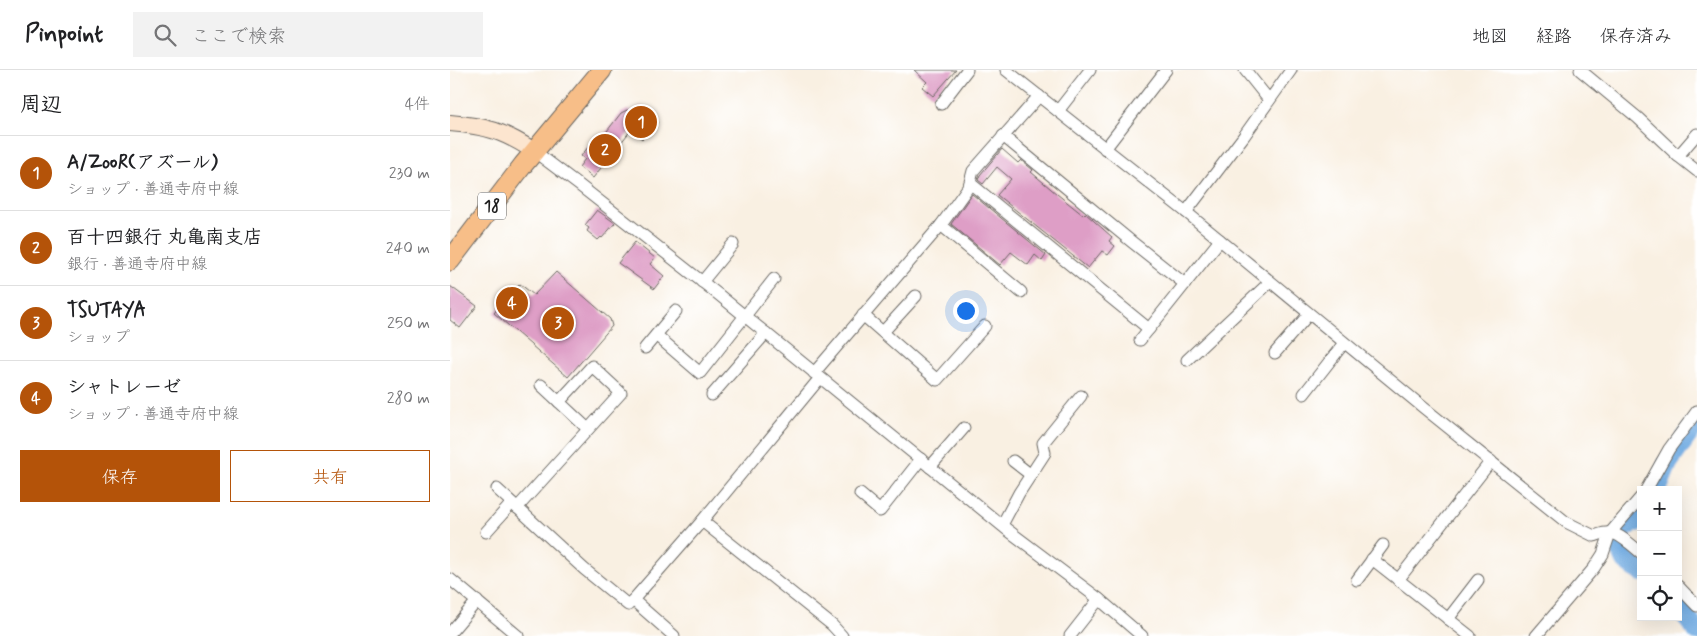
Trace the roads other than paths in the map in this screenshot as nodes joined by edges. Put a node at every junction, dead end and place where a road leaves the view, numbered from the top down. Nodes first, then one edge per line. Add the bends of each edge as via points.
1 (602, 70) edge
2 (967, 70) edge
3 (1006, 70) edge
4 (1090, 70) edge
5 (1166, 70) edge
6 (1245, 70) edge
7 (1580, 70) edge
8 (1289, 71) edge
9 (1039, 96) junction
10 (1270, 100) junction
11 (941, 104) dead end
12 (1058, 111) junction
13 (450, 123) edge
14 (1697, 134) edge
15 (1003, 136) junction
16 (1105, 149) junction
17 (534, 151) junction
18 (1678, 156) junction
19 (1697, 171) edge
20 (970, 183) junction
21 (1186, 212) junction
22 (941, 225) junction
23 (1220, 240) junction
24 (733, 244) dead end
25 (450, 261) edge
26 (774, 279) dead end
27 (702, 282) junction
28 (1270, 282) junction
29 (1185, 284) junction
30 (1021, 292) dead end
31 (916, 296) dead end
32 (676, 311) dead end
33 (1309, 314) junction
34 (863, 315) junction
35 (744, 316) junction
36 (985, 326) dead end
37 (1148, 329) junction
38 (883, 332) junction
39 (766, 333) junction
40 (656, 335) junction
41 (1140, 340) dead end
42 (1344, 343) junction
43 (645, 348) dead end
44 (1275, 353) dead end
45 (1187, 360) dead end
46 (817, 375) junction
47 (540, 385) dead end
48 (1304, 394) dead end
49 (712, 395) dead end
50 (1081, 396) dead end
51 (559, 402) junction
52 (1697, 411) edge
53 (964, 428) dead end
54 (588, 429) junction
55 (921, 459) junction
56 (1013, 461) dead end
57 (1491, 461) junction
58 (930, 467) junction
59 (1031, 475) junction
60 (1648, 486) edge
61 (496, 489) dead end
62 (860, 494) dead end
63 (1637, 502) edge
64 (515, 506) junction
65 (702, 521) junction
66 (1002, 525) junction
67 (486, 532) dead end
68 (1612, 533) junction
69 (1383, 545) dead end
70 (1637, 550) edge
71 (1372, 559) junction
72 (450, 579) edge
73 (1357, 580) dead end
74 (1398, 580) junction
75 (1478, 580) dead end
76 (1682, 590) edge
77 (1099, 599) junction
78 (633, 600) junction
79 (477, 601) junction
80 (1697, 606) edge
81 (1448, 619) junction
82 (450, 633) edge
83 (518, 636) edge
84 (674, 636) edge
85 (842, 636) edge
86 (1070, 636) edge
87 (1142, 636) edge
88 (1470, 636) edge
89 (1536, 636) edge

1 - 17 main road, 18
2 - 11 street
3 - 9 street
4 - 12 street
5 - 16 street
6 - 10 street
7 - 18 street
8 - 10 street
9 - 12 street
9 - 15 street
10 - 21 street
12 - 16 street
13 - 17 street via 478,125 498,131
14 - 18 street
15 - 20 street via 973,171
15 - 29 street
16 - 21 street
17 - 25 main road, 18
17 - 27 street
18 - 19 street
20 - 22 street
20 - 37 street
21 - 23 street
22 - 30 street
22 - 34 street
23 - 28 street
23 - 29 street
24 - 27 street
26 - 35 street
27 - 35 street
28 - 33 street
28 - 45 street
29 - 37 street
31 - 38 street
32 - 40 street
33 - 42 street
33 - 44 street
34 - 38 street
34 - 46 street
35 - 39 street
35 - 40 street via 700,373
36 - 38 street via 937,380
37 - 41 street
39 - 46 street
39 - 49 street
40 - 43 street
42 - 48 street
42 - 57 street
46 - 55 street
46 - 65 street
47 - 51 street
50 - 59 street via 1043,443 1045,454
51 - 54 street
51 - 54 street via 592,366 620,393
52 - 60 street via 1668,449
53 - 58 street
54 - 64 street
55 - 58 street
55 - 62 street via 880,511
56 - 59 street
57 - 68 street via 1566,522 1594,536
57 - 74 street
58 - 66 street
59 - 66 street
61 - 64 street
63 - 68 street
64 - 67 street
64 - 78 street via 628,605
65 - 78 street
65 - 85 street
66 - 77 street
68 - 70 street
68 - 89 street via 1594,568
69 - 71 street
71 - 73 street
71 - 74 street
72 - 79 street
74 - 81 street
75 - 81 street
76 - 80 street
77 - 86 street
77 - 87 street
78 - 84 street
79 - 82 street
79 - 83 street
81 - 88 street

